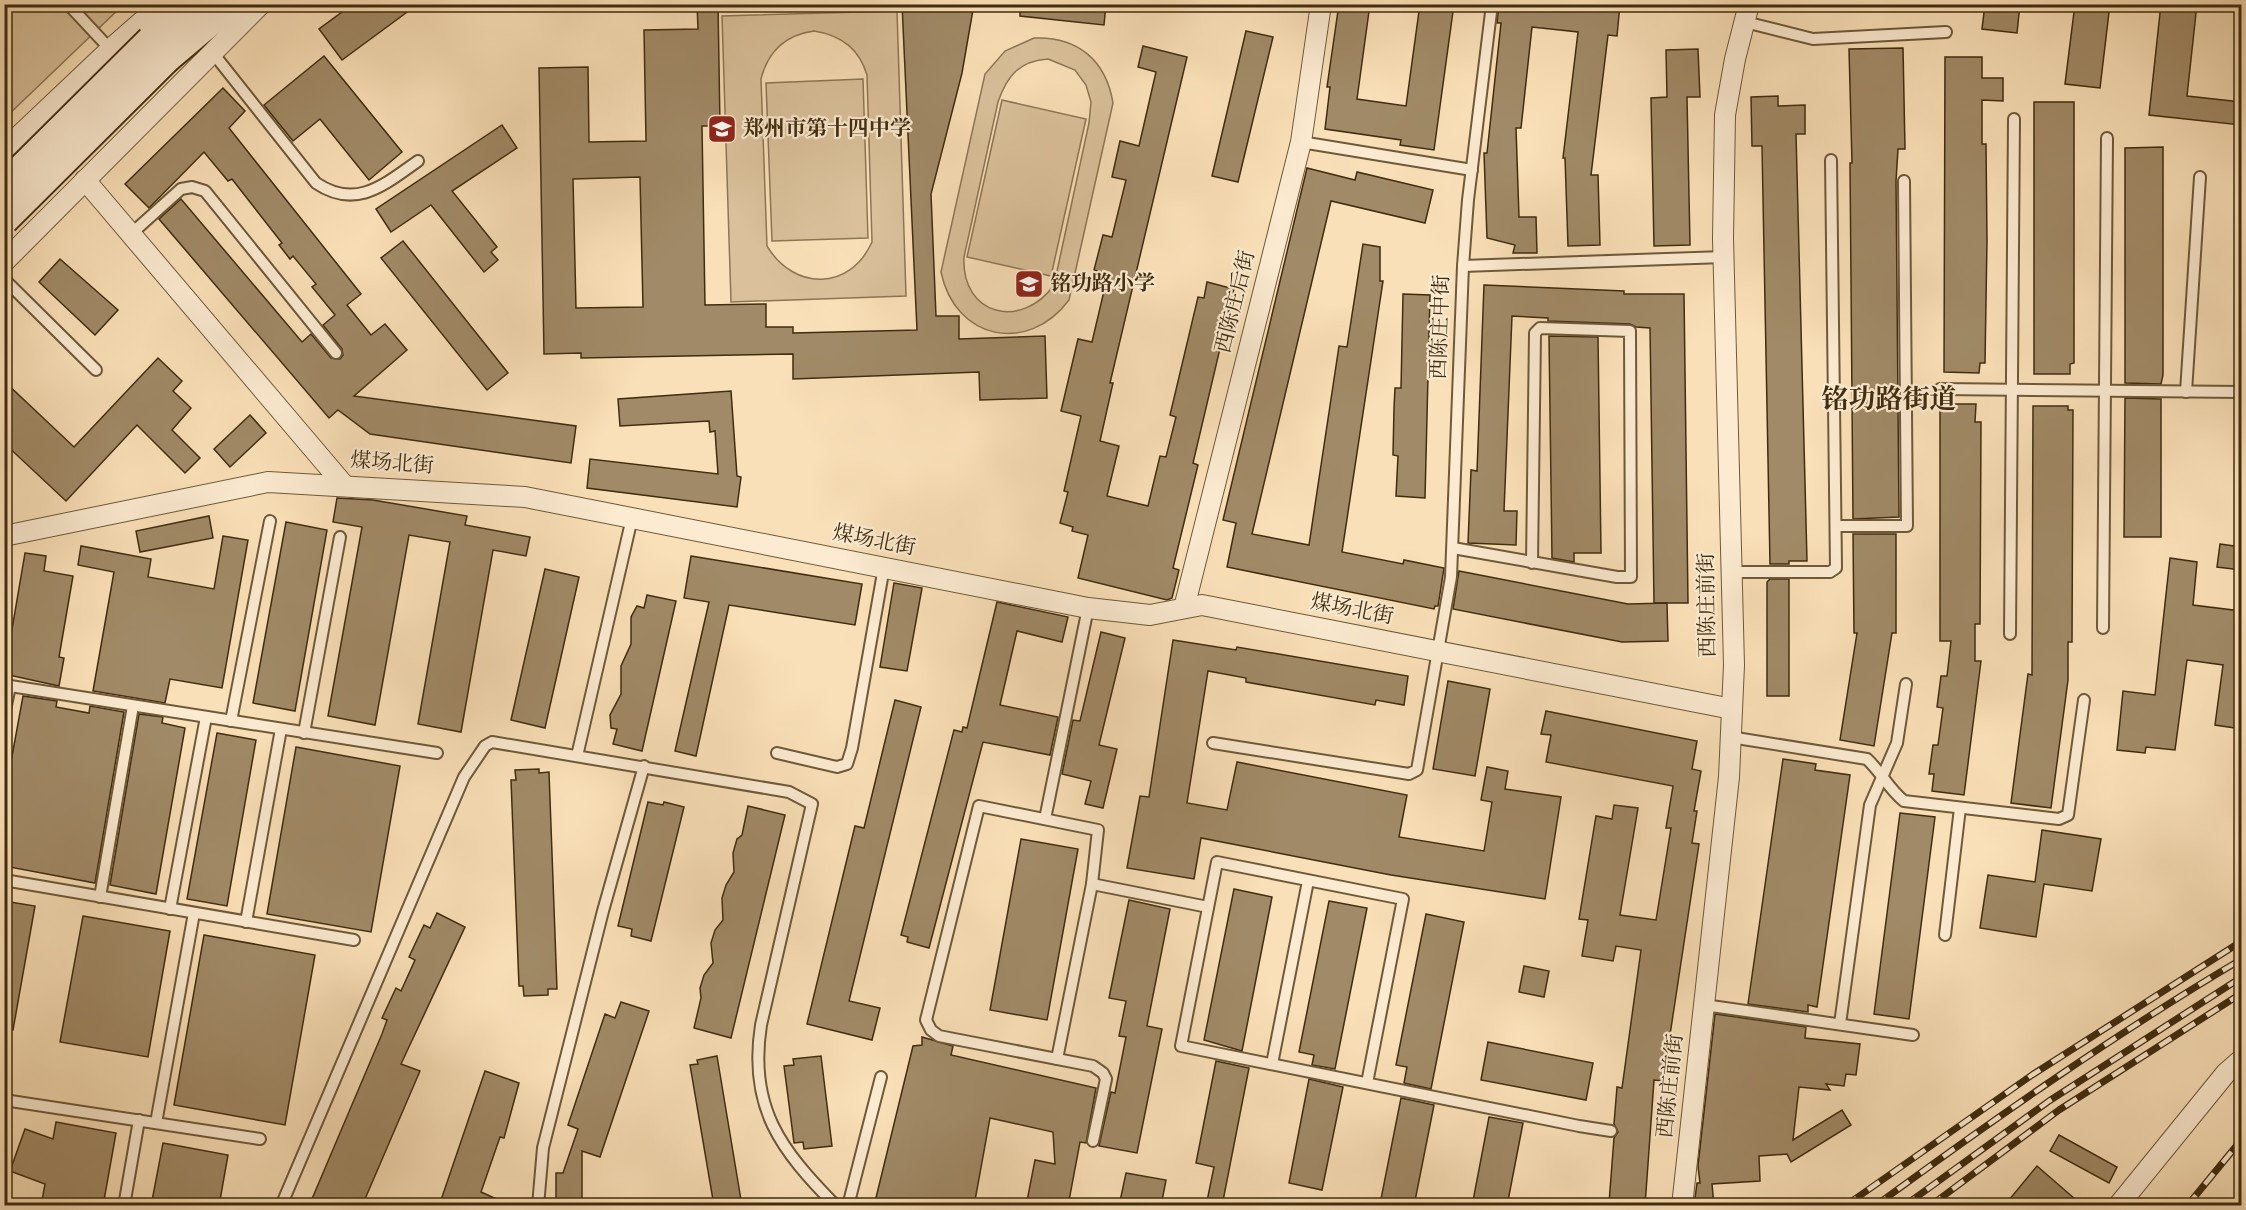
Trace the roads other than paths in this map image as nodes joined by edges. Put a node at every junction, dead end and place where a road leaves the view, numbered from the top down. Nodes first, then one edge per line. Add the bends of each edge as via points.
1 (68, 4) edge
2 (162, 4) edge
3 (191, 4) edge
4 (231, 4) edge
5 (261, 4) edge
6 (1321, 4) edge
7 (1492, 4) edge
8 (1747, 13) edge
9 (1946, 32) dead end
10 (110, 49) junction
11 (159, 49) junction
12 (213, 53) junction
13 (2014, 119) dead end
14 (2106, 138) dead end
15 (1301, 142) junction
16 (4, 150) edge
17 (1831, 160) dead end
18 (418, 161) dead end
19 (1472, 170) junction
20 (2200, 177) dead end
21 (85, 180) junction
22 (1904, 181) dead end
23 (4, 186) edge
24 (4, 220) edge
25 (131, 234) junction
26 (1724, 257) junction
27 (4, 262) edge
28 (1463, 266) junction
29 (4, 279) edge
30 (336, 353) dead end
31 (96, 370) dead end
32 (1940, 389) dead end
33 (2012, 390) junction
34 (2104, 391) junction
35 (2186, 392) junction
36 (2241, 392) edge
37 (344, 485) junction
38 (632, 518) junction
39 (270, 521) dead end
40 (1836, 526) junction
41 (4, 536) edge
42 (340, 537) dead end
43 (1453, 548) junction
44 (1532, 563) junction
45 (884, 567) junction
46 (1732, 572) junction
47 (1088, 608) junction
48 (1184, 608) junction
49 (2103, 628) dead end
50 (2010, 634) dead end
51 (1438, 651) junction
52 (1906, 684) dead end
53 (7, 686) edge
54 (2084, 700) dead end
55 (134, 706) junction
56 (1732, 709) junction
57 (4, 715) edge
58 (206, 717) junction
59 (231, 721) junction
60 (281, 729) junction
61 (304, 733) junction
62 (1731, 737) junction
63 (1213, 743) dead end
64 (437, 753) dead end
65 (777, 753) dead end
66 (577, 756) junction
67 (644, 766) junction
68 (1882, 773) junction
69 (1960, 807) junction
70 (1045, 819) junction
71 (4, 880) edge
72 (1308, 881) junction
73 (1092, 884) junction
74 (100, 897) junction
75 (1208, 906) junction
76 (170, 909) junction
77 (194, 913) junction
78 (246, 922) junction
79 (1946, 935) dead end
80 (354, 940) dead end
81 (1704, 1005) junction
82 (1840, 1024) junction
83 (1913, 1035) dead end
84 (1057, 1059) junction
85 (2241, 1059) edge
86 (1272, 1064) junction
87 (880, 1077) dead end
88 (1367, 1083) junction
89 (4, 1100) edge
90 (140, 1120) junction
91 (156, 1123) junction
92 (1611, 1131) dead end
93 (260, 1139) dead end
94 (1094, 1141) dead end
95 (124, 1206) edge
96 (281, 1206) edge
97 (538, 1206) edge
98 (836, 1206) edge
99 (848, 1206) edge
100 (1682, 1206) edge
101 (2118, 1206) edge

1 - 10 lane
2 - 10 street
3 - 11 main road
4 - 11 main road
5 - 12 street
6 - 15 street, 西陈庄后街
7 - 19 lane, 西陈庄中街
8 - 9 lane via 1813,39
8 - 26 street, 西陈庄前街 via 1725,115
10 - 16 street
11 - 23 main road, bridge
11 - 24 main road, bridge
12 - 18 lane via 316,183 331,193 366,193
12 - 21 street
13 - 33 lane
14 - 34 lane
15 - 19 lane
15 - 48 street, 西陈庄后街
17 - 40 lane
19 - 28 lane, 西陈庄中街
20 - 35 lane
21 - 25 street
21 - 27 street
22 - 40 lane via 1907,526
25 - 30 lane via 181,189 205,191
25 - 37 street
26 - 28 lane
26 - 46 street, 西陈庄前街
28 - 43 lane, 西陈庄中街
29 - 31 lane
32 - 33 lane
33 - 34 lane
33 - 50 lane
34 - 35 lane
34 - 49 lane
35 - 36 lane
37 - 38 street, 煤场北街 via 525,497
37 - 41 street, 煤场北街 via 268,482
38 - 45 street, 煤场北街
38 - 66 lane
39 - 59 lane
40 - 46 lane via 1836,568 1830,572
42 - 61 lane
43 - 44 lane
43 - 51 lane, 西陈庄中街
44 - 44 lane via 1535,333 1540,328 1630,331 1631,577
45 - 47 street, 煤场北街
45 - 65 lane via 847,764 837,767
46 - 56 street, 西陈庄前街
47 - 48 street, 煤场北街 via 1150,615
47 - 70 lane
48 - 51 street, 煤场北街 via 1202,605
51 - 56 street, 煤场北街
51 - 63 lane, 西陈庄中街 via 1417,770 1409,774
52 - 68 lane via 1897,743
53 - 55 lane
53 - 57 lane
54 - 69 lane via 2068,815 2059,819
55 - 58 lane
55 - 74 lane
56 - 62 street, 西陈庄前街
58 - 59 lane
58 - 76 lane
59 - 60 lane
60 - 61 lane
60 - 78 lane
61 - 64 lane
62 - 68 lane via 1867,759
62 - 81 street, 西陈庄前街
66 - 67 lane
66 - 96 lane via 492,742 464,777
67 - 97 lane via 543,1148
67 - 98 lane via 789,792 812,804 761,1025 758,1074 769,1117 781,1142
68 - 69 lane via 1904,801
68 - 82 lane via 1870,805
69 - 79 lane
70 - 73 lane via 1098,830
70 - 84 lane via 979,806 926,1020 939,1036
71 - 74 lane
72 - 75 lane via 1217,862
72 - 86 lane
72 - 88 lane via 1403,899
73 - 75 lane
73 - 84 lane
74 - 76 lane
75 - 86 lane via 1181,1046
76 - 77 lane
77 - 78 lane
77 - 91 lane
78 - 80 lane
81 - 82 lane
81 - 100 street, 西陈庄前街
82 - 83 lane
84 - 94 lane via 1093,1066 1106,1079
85 - 101 street
86 - 88 lane
87 - 99 lane
88 - 92 lane
89 - 90 lane
90 - 91 lane
90 - 95 lane
91 - 93 lane

